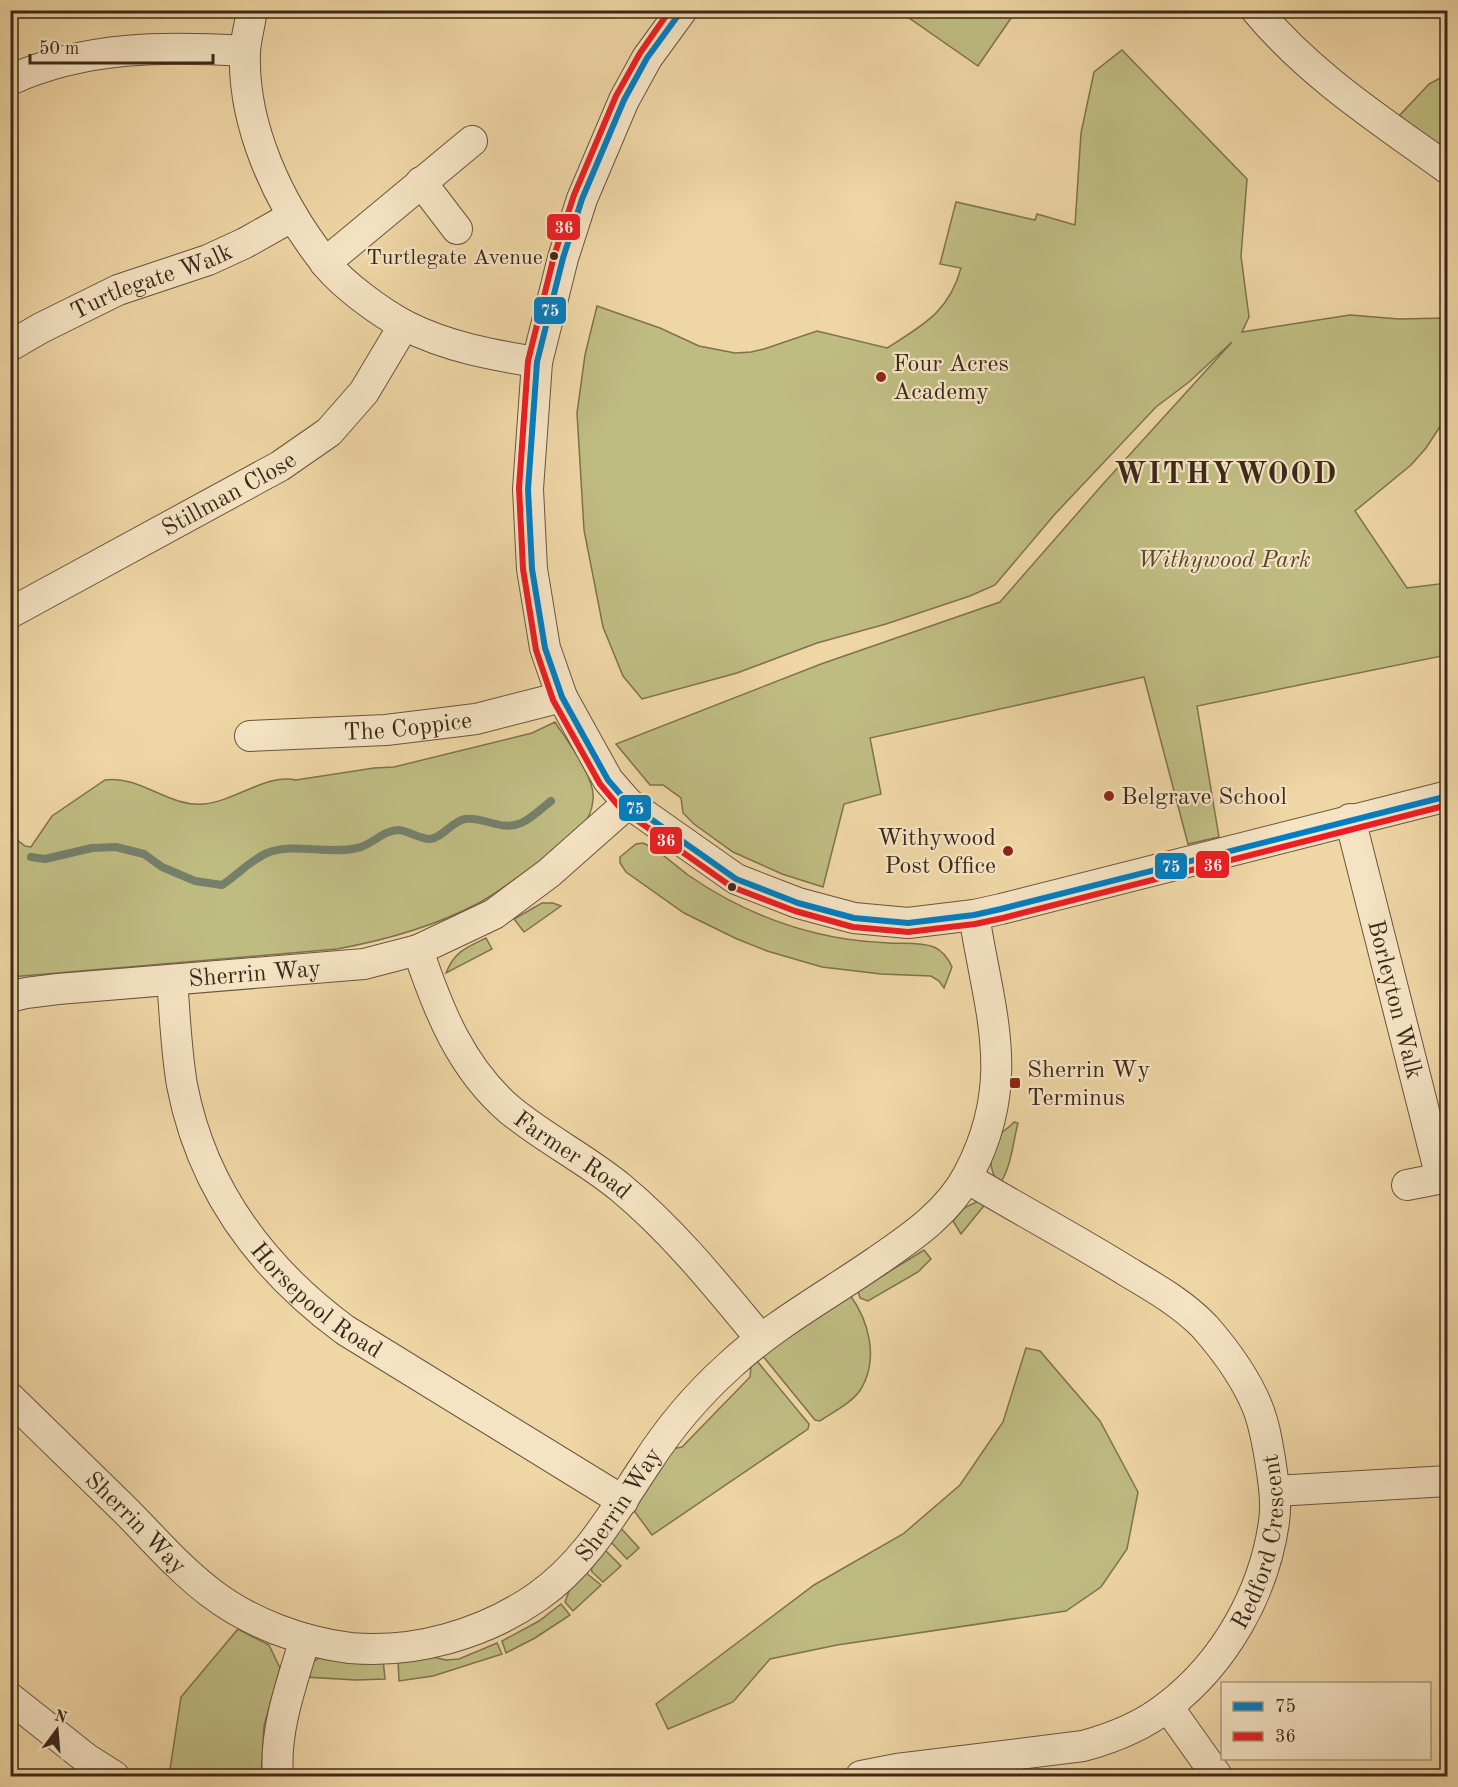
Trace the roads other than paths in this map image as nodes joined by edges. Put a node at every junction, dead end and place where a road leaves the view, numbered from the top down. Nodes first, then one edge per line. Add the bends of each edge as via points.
1 (252, 10) edge
2 (682, 10) edge
3 (1264, 13) edge
4 (245, 51) junction
5 (10, 80) edge
6 (472, 141) dead end
7 (1448, 169) edge
8 (421, 182) junction
9 (293, 216) junction
10 (458, 229) dead end
11 (325, 263) junction
12 (404, 325) junction
13 (10, 346) edge
14 (537, 362) junction
15 (10, 613) edge
16 (562, 697) junction
17 (250, 736) dead end
18 (1448, 795) edge
19 (628, 803) junction
20 (1350, 819) junction
21 (974, 915) junction
22 (418, 950) junction
23 (172, 980) junction
24 (10, 997) edge
25 (1444, 1177) edge
26 (967, 1178) junction
27 (1407, 1185) dead end
28 (760, 1338) junction
29 (10, 1398) edge
30 (1448, 1481) edge
31 (1275, 1491) junction
32 (623, 1501) junction
33 (304, 1639) junction
34 (10, 1698) edge
35 (1168, 1707) junction
36 (114, 1776) edge
37 (278, 1776) edge
38 (861, 1776) edge
39 (1217, 1776) edge

1 - 4 street
2 - 14 street via 647,58 624,100 582,199
3 - 7 street via 1299,56 1338,90
4 - 5 street via 112,51 72,59
4 - 9 street via 257,137
6 - 8 street
8 - 10 street
8 - 11 street
9 - 11 street
9 - 13 street, Turtlegate Walk via 208,260 118,290
11 - 12 street via 353,290
12 - 14 street via 484,354
12 - 15 street, Stillman Close via 364,392 328,432 279,466
14 - 16 street via 528,489 532,569 545,648
16 - 17 street, The Coppice via 476,719
16 - 19 street via 608,780
18 - 20 street
19 - 21 street via 736,879 798,903 854,918 908,923
19 - 22 street, Sherrin Way via 549,873 494,914
20 - 21 street
20 - 25 street, Borleyton Walk
21 - 26 street, Sherrin Way via 994,1022 997,1070 988,1129
22 - 23 street, Sherrin Way via 364,964
22 - 28 street, Farmer Road via 455,1042 488,1089 511,1111 596,1168 644,1208 688,1252
23 - 24 street, Sherrin Way
23 - 32 street, Horsepool Road via 182,1086 205,1163 242,1230 266,1259 296,1291 345,1330
25 - 27 street, Borleyton Walk
26 - 28 street, Sherrin Way via 921,1231
26 - 31 street, Redford Crescent via 1176,1302 1204,1326 1242,1375 1258,1407
28 - 32 street, Sherrin Way via 671,1430
29 - 33 street, Sherrin Way via 212,1594 266,1625
30 - 31 street
31 - 35 street, Redford Crescent via 1268,1551 1249,1604 1208,1668
32 - 33 street, Sherrin Way via 586,1552 561,1578 509,1615 450,1638 415,1646 352,1648
33 - 37 street via 282,1724
34 - 36 street
35 - 38 street, Redford Crescent via 1112,1738 1083,1746
35 - 39 street

